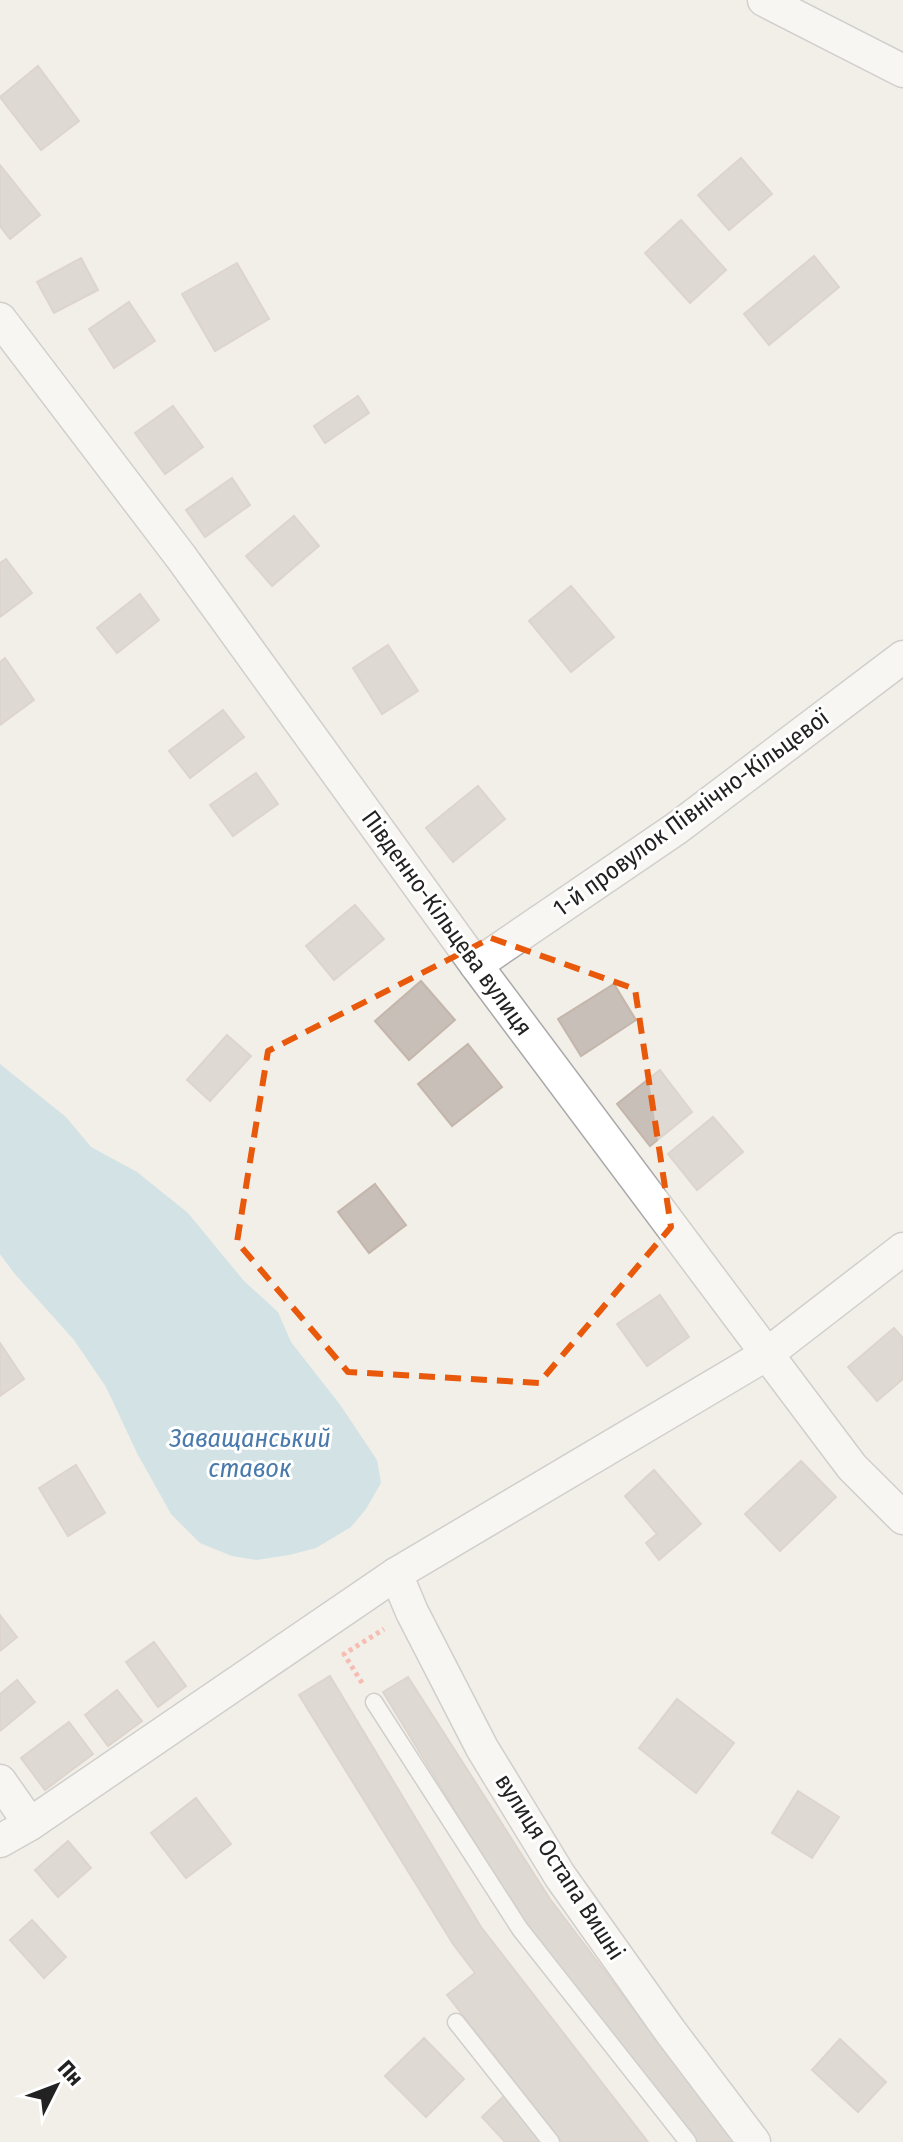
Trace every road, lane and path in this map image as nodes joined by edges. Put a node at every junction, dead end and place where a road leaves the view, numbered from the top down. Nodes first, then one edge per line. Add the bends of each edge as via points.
1 (764, 0) edge
2 (903, 71) edge
3 (0, 319) edge
4 (903, 657) edge
5 (476, 965) junction
6 (903, 1249) edge
7 (767, 1354) junction
8 (903, 1518) edge
9 (396, 1574) junction
10 (412, 1612) junction
11 (374, 1702) joint
12 (0, 1781) edge
13 (30, 1824) junction
14 (0, 1841) edge
15 (456, 2022) dead end
16 (551, 2142) edge
17 (688, 2142) edge
18 (754, 2142) edge

1 - 2 street
3 - 5 street, Південно-Кільцева вулиця via 181,557
4 - 5 street, 1-й провулок Північно-Кільцевої via 677,828
5 - 7 street, Південно-Кільцева вулиця
6 - 7 street
7 - 8 street, Південно-Кільцева вулиця via 852,1467
7 - 9 street
9 - 10 street, вулиця Остапа Вишні
9 - 13 street
10 - 11 path via 344,1654
10 - 18 street, вулиця Остапа Вишні via 482,1748 560,1876
11 - 17 lane via 520,1929
12 - 13 street
13 - 14 street
15 - 16 lane

